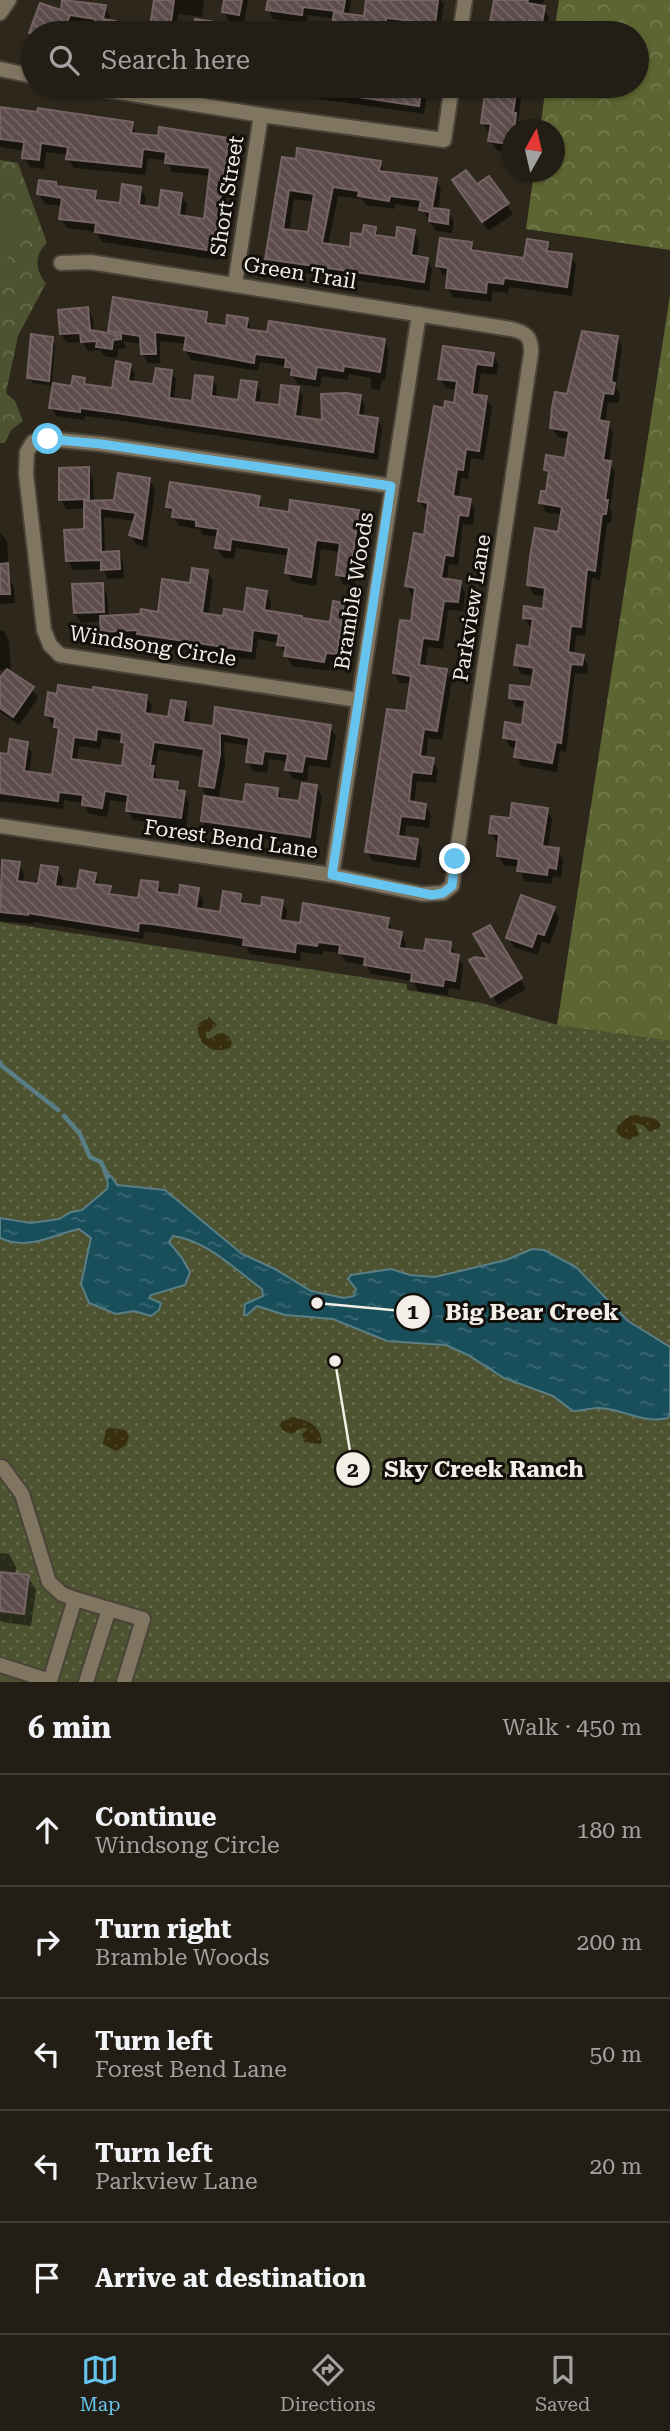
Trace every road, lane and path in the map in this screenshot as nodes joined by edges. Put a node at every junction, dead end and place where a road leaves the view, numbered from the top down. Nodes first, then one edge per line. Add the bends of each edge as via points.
1 (9, 0) edge
2 (465, 0) edge
3 (0, 12) edge
4 (462, 21) edge
5 (0, 69) edge
6 (21, 73) edge
7 (157, 98) edge
8 (450, 98) edge
9 (261, 115) junction
10 (61, 263) dead end
11 (235, 284) junction
12 (419, 314) junction
13 (529, 337) joint
14 (391, 486) junction
15 (358, 700) junction
16 (0, 826) edge
17 (332, 875) junction
18 (452, 886) joint
19 (0, 1468) edge
20 (75, 1599) junction
21 (109, 1609) junction
22 (0, 1665) edge
23 (51, 1682) edge
24 (86, 1682) edge
25 (124, 1682) edge

1 - 3 street
2 - 4 street
5 - 6 street
7 - 9 street
8 - 9 street via 444,140
9 - 11 street, Short Street
10 - 11 street, Green Trail via 90,262
11 - 12 street, Green Trail
12 - 13 street, Green Trail via 522,331
12 - 14 street, Bramble Woods
13 - 18 street, Parkview Lane via 531,353
14 - 15 street, Bramble Woods
14 - 15 street, Windsong Circle via 48,439 33,442 27,452 44,630 60,655
15 - 17 street, Bramble Woods
16 - 17 street, Forest Bend Lane
17 - 18 street, Forest Bend Lane via 422,894 443,893
19 - 20 street via 22,1494 49,1582
20 - 21 street
20 - 23 street
21 - 24 street
21 - 25 street via 143,1619
22 - 23 street

